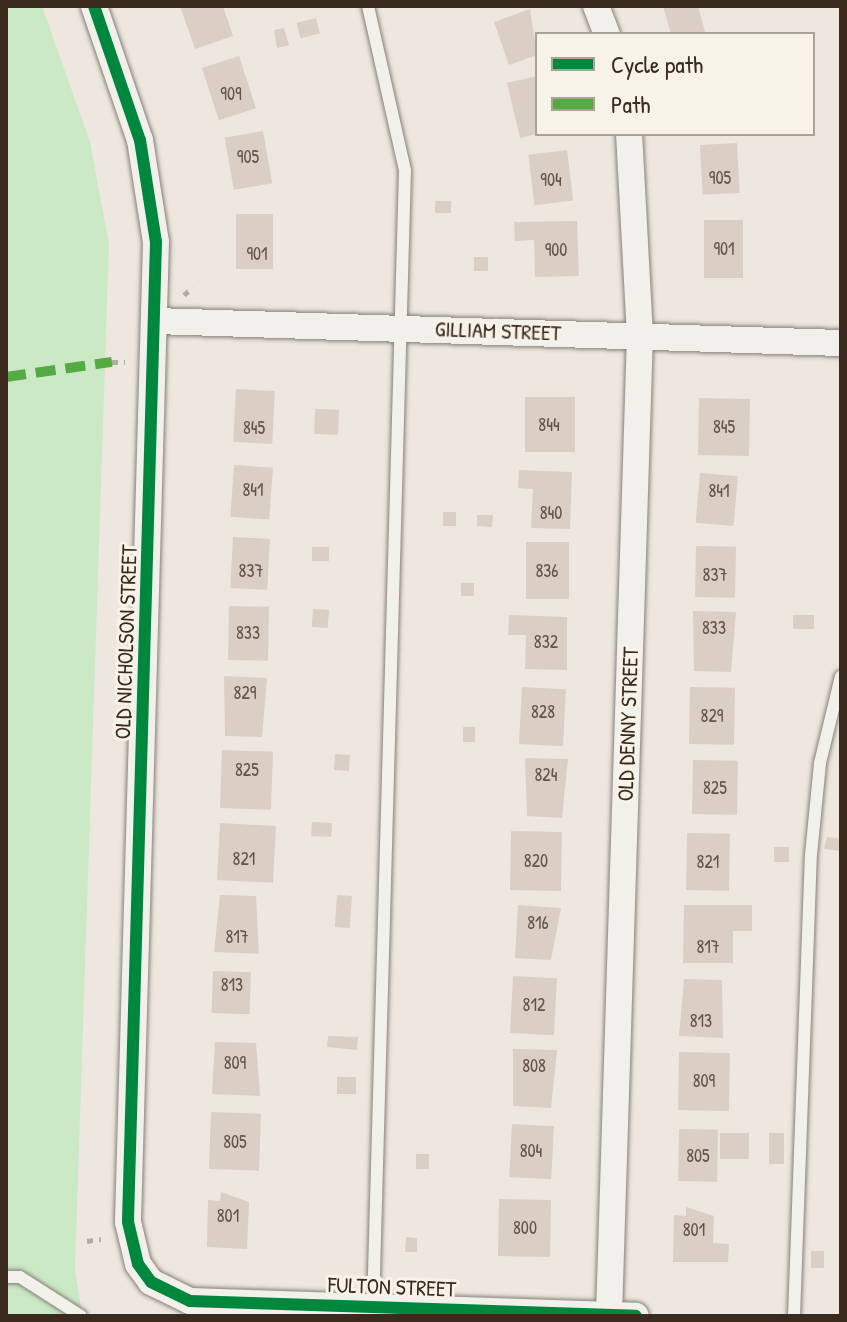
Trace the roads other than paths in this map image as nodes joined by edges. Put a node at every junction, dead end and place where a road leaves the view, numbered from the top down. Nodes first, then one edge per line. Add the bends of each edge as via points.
1 (94, 6) edge
2 (368, 6) edge
3 (596, 6) edge
4 (606, 32) edge
5 (629, 136) edge
6 (155, 321) junction
7 (404, 328) junction
8 (640, 336) junction
9 (841, 343) edge
10 (841, 676) edge
11 (6, 1277) edge
12 (151, 1282) joint
13 (373, 1306) junction
14 (214, 1309) edge
15 (609, 1315) edge
16 (81, 1316) edge
17 (636, 1316) edge
18 (794, 1316) edge

1 - 6 street, OLD NICHOLSON STREET via 152,192
2 - 7 lane via 405,170
3 - 4 street
5 - 8 street, OLD DENNY STREET
6 - 7 street, GILLIAM STREET
6 - 12 street, OLD NICHOLSON STREET via 128,1222 128,1239
7 - 8 street, GILLIAM STREET
7 - 13 lane
8 - 9 street, GILLIAM STREET
8 - 15 street, OLD DENNY STREET
10 - 18 lane via 820,763 811,855
11 - 16 lane via 20,1277
12 - 14 street, FULTON STREET
13 - 14 street, FULTON STREET
13 - 15 street, FULTON STREET
15 - 17 street, FULTON STREET

